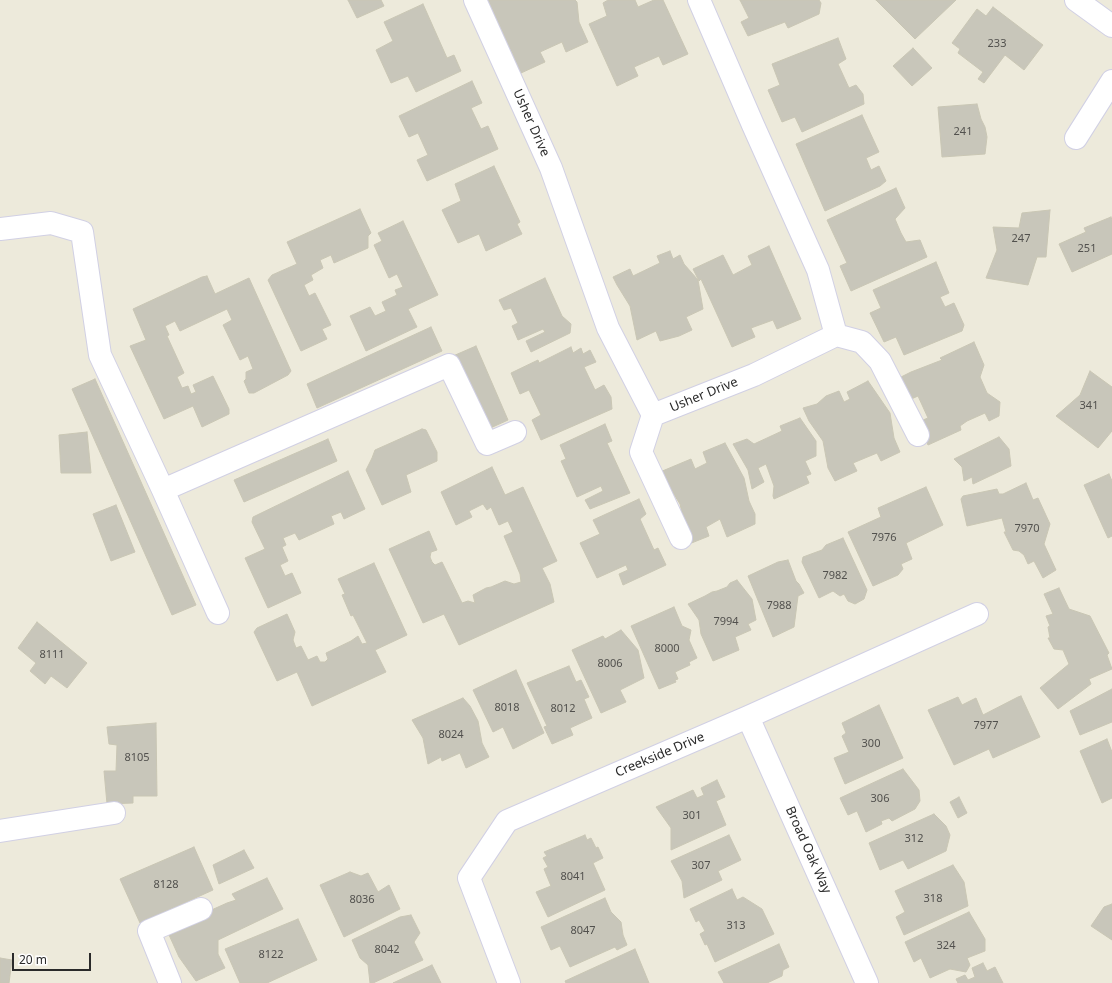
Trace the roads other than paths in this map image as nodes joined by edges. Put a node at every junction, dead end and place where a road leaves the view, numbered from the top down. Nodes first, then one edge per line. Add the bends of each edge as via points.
1 (475, 0) edge
2 (699, 0) edge
3 (1076, 0) edge
4 (1112, 26) edge
5 (1112, 81) edge
6 (1076, 138) dead end
7 (0, 229) edge
8 (836, 335) junction
9 (653, 415) junction
10 (515, 432) dead end
11 (918, 435) dead end
12 (163, 490) junction
13 (681, 538) dead end
14 (218, 613) dead end
15 (977, 614) dead end
16 (748, 717) junction
17 (114, 813) dead end
18 (0, 831) edge
19 (201, 909) dead end
20 (170, 983) edge
21 (509, 983) edge
22 (867, 983) edge

1 - 9 street, Usher Drive via 551,168 608,328
2 - 8 street via 818,270
3 - 4 street
5 - 6 street
7 - 12 street via 51,223 82,232 100,355
8 - 9 street, Usher Drive via 754,375
8 - 11 street via 862,342 880,361
9 - 13 street via 641,452
10 - 12 street via 487,444 449,365
12 - 14 street
15 - 16 street, Creekside Drive
16 - 21 street, Creekside Drive via 507,821 469,878
16 - 22 street, Broad Oak Way
17 - 18 street
19 - 20 street via 149,931

